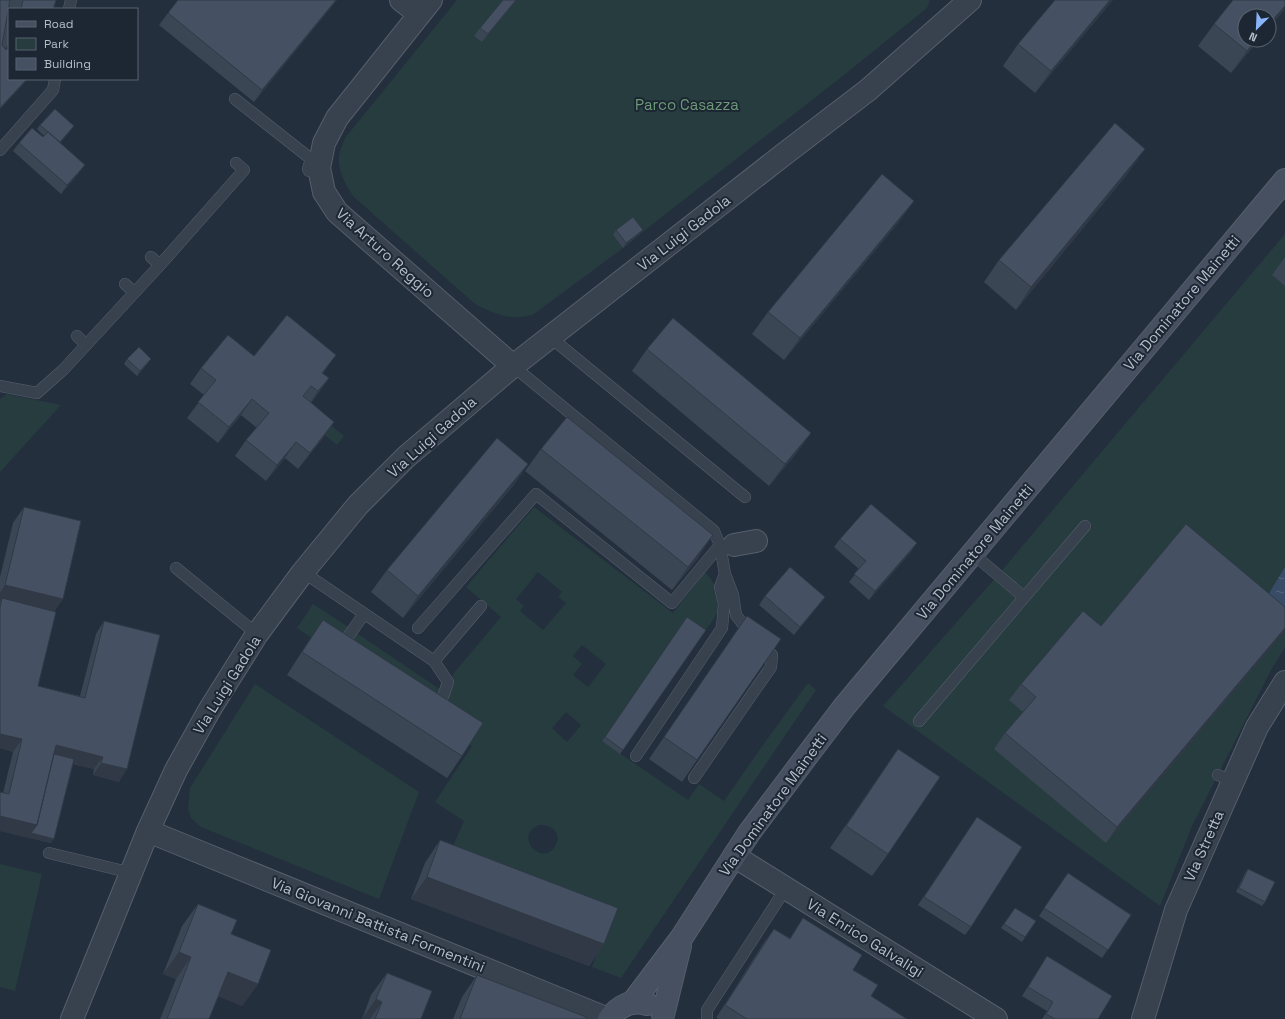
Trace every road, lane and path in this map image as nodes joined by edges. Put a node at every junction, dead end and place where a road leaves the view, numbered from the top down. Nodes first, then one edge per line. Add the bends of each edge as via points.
1 (970, 0) edge
2 (415, 3) edge
3 (55, 80) edge
4 (235, 99) dead end
5 (0, 150) edge
6 (236, 163) dead end
7 (1285, 180) edge
8 (219, 181) dead end
9 (324, 192) junction
10 (155, 261) junction
11 (125, 284) dead end
12 (134, 292) junction
13 (77, 336) dead end
14 (550, 337) junction
15 (86, 345) junction
16 (514, 366) junction
17 (24, 382) dead end
18 (0, 386) edge
19 (37, 393) junction
20 (745, 497) dead end
21 (1086, 526) dead end
22 (756, 541) dead end
23 (727, 545) junction
24 (973, 554) junction
25 (176, 568) dead end
26 (303, 572) junction
27 (725, 574) junction
28 (1024, 597) junction
29 (481, 606) dead end
30 (364, 614) junction
31 (418, 628) edge
32 (257, 634) junction
33 (346, 641) edge
34 (434, 661) junction
35 (1285, 682) edge
36 (439, 704) edge
37 (919, 721) dead end
38 (636, 756) dead end
39 (694, 778) edge
40 (148, 831) junction
41 (49, 853) dead end
42 (734, 856) junction
43 (132, 873) junction
44 (786, 888) junction
45 (682, 937) junction
46 (632, 1002) junction
47 (664, 1017) edge
48 (72, 1019) edge
49 (609, 1019) edge
50 (707, 1019) edge
51 (996, 1019) edge
52 (1143, 1019) edge

1 - 14 street, Via Luigi Gadola via 868,90
2 - 9 street, Via Arturo Reggio via 337,118 324,143 319,168
3 - 5 lane via 53,90
4 - 9 lane via 310,159 308,169 313,182
6 - 10 lane via 244,170
7 - 24 street, Via Dominatore Mainetti
8 - 10 lane via 223,185
9 - 16 street, Via Arturo Reggio via 337,212
10 - 12 lane
11 - 12 lane
12 - 15 lane
13 - 15 lane
14 - 16 street, Via Luigi Gadola
14 - 20 lane
15 - 19 lane
16 - 23 lane via 714,531
16 - 26 street, Via Luigi Gadola via 406,457 358,505
17 - 19 lane
18 - 19 lane
21 - 28 lane
22 - 23 street
23 - 27 lane
23 - 31 lane via 672,603 536,494
24 - 28 lane
24 - 42 street, Via Dominatore Mainetti via 844,707
25 - 32 lane
26 - 30 lane
26 - 32 street, Via Luigi Gadola
27 - 38 lane via 720,587 724,604 722,628
27 - 39 lane via 733,595 736,615 772,655 771,667
28 - 37 lane
29 - 34 lane
30 - 33 lane
30 - 34 lane
32 - 40 street, Via Luigi Gadola via 210,709 176,770
34 - 36 lane via 448,682
35 - 52 street, Via Stretta via 1225,779 1176,910
40 - 43 street, Via Luigi Gadola
40 - 49 street, Via Giovanni Battista Formentini
41 - 43 lane
42 - 44 street, Via Enrico Galvaligi
42 - 45 street, Via Dominatore Mainetti
43 - 48 street, Via Luigi Gadola
44 - 50 lane via 707,1010
44 - 51 street, Via Enrico Galvaligi
45 - 46 street, Via Dominatore Mainetti
45 - 47 street, Via Dominatore Mainetti
46 - 47 street, Via Dominatore Mainetti via 654,1007
46 - 49 street, Via Dominatore Mainetti via 619,1008

